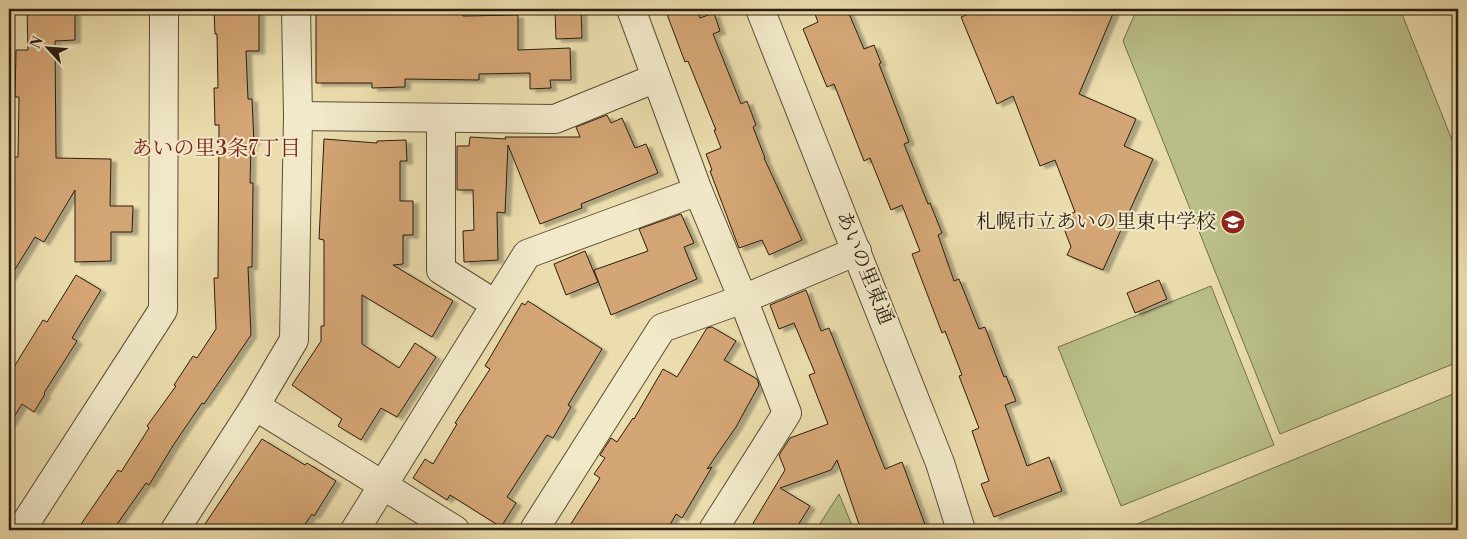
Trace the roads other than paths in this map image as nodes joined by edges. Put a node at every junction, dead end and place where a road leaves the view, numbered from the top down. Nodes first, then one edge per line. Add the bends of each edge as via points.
1 (164, 9) edge
2 (296, 9) edge
3 (631, 9) edge
4 (760, 9) edge
5 (656, 78) junction
6 (298, 116) junction
7 (441, 119) junction
8 (698, 192) junction
9 (857, 251) junction
10 (743, 299) junction
11 (495, 304) junction
12 (256, 406) junction
13 (383, 485) junction
14 (21, 530) edge
15 (176, 530) edge
16 (354, 530) edge
17 (455, 530) edge
18 (534, 530) edge
19 (713, 530) edge
20 (960, 530) edge

1 - 14 street via 163,310
2 - 6 street
3 - 5 street
4 - 9 street, あいの里東通
5 - 7 street via 555,119
5 - 8 street
6 - 7 street
6 - 12 street via 294,340
7 - 11 street via 441,270
8 - 10 street
8 - 11 street via 527,254
9 - 10 street
9 - 20 street, あいの里東通 via 940,463
10 - 18 street via 662,328
10 - 19 street via 786,413
11 - 13 street
12 - 13 street
12 - 15 street
13 - 16 street
13 - 17 street

